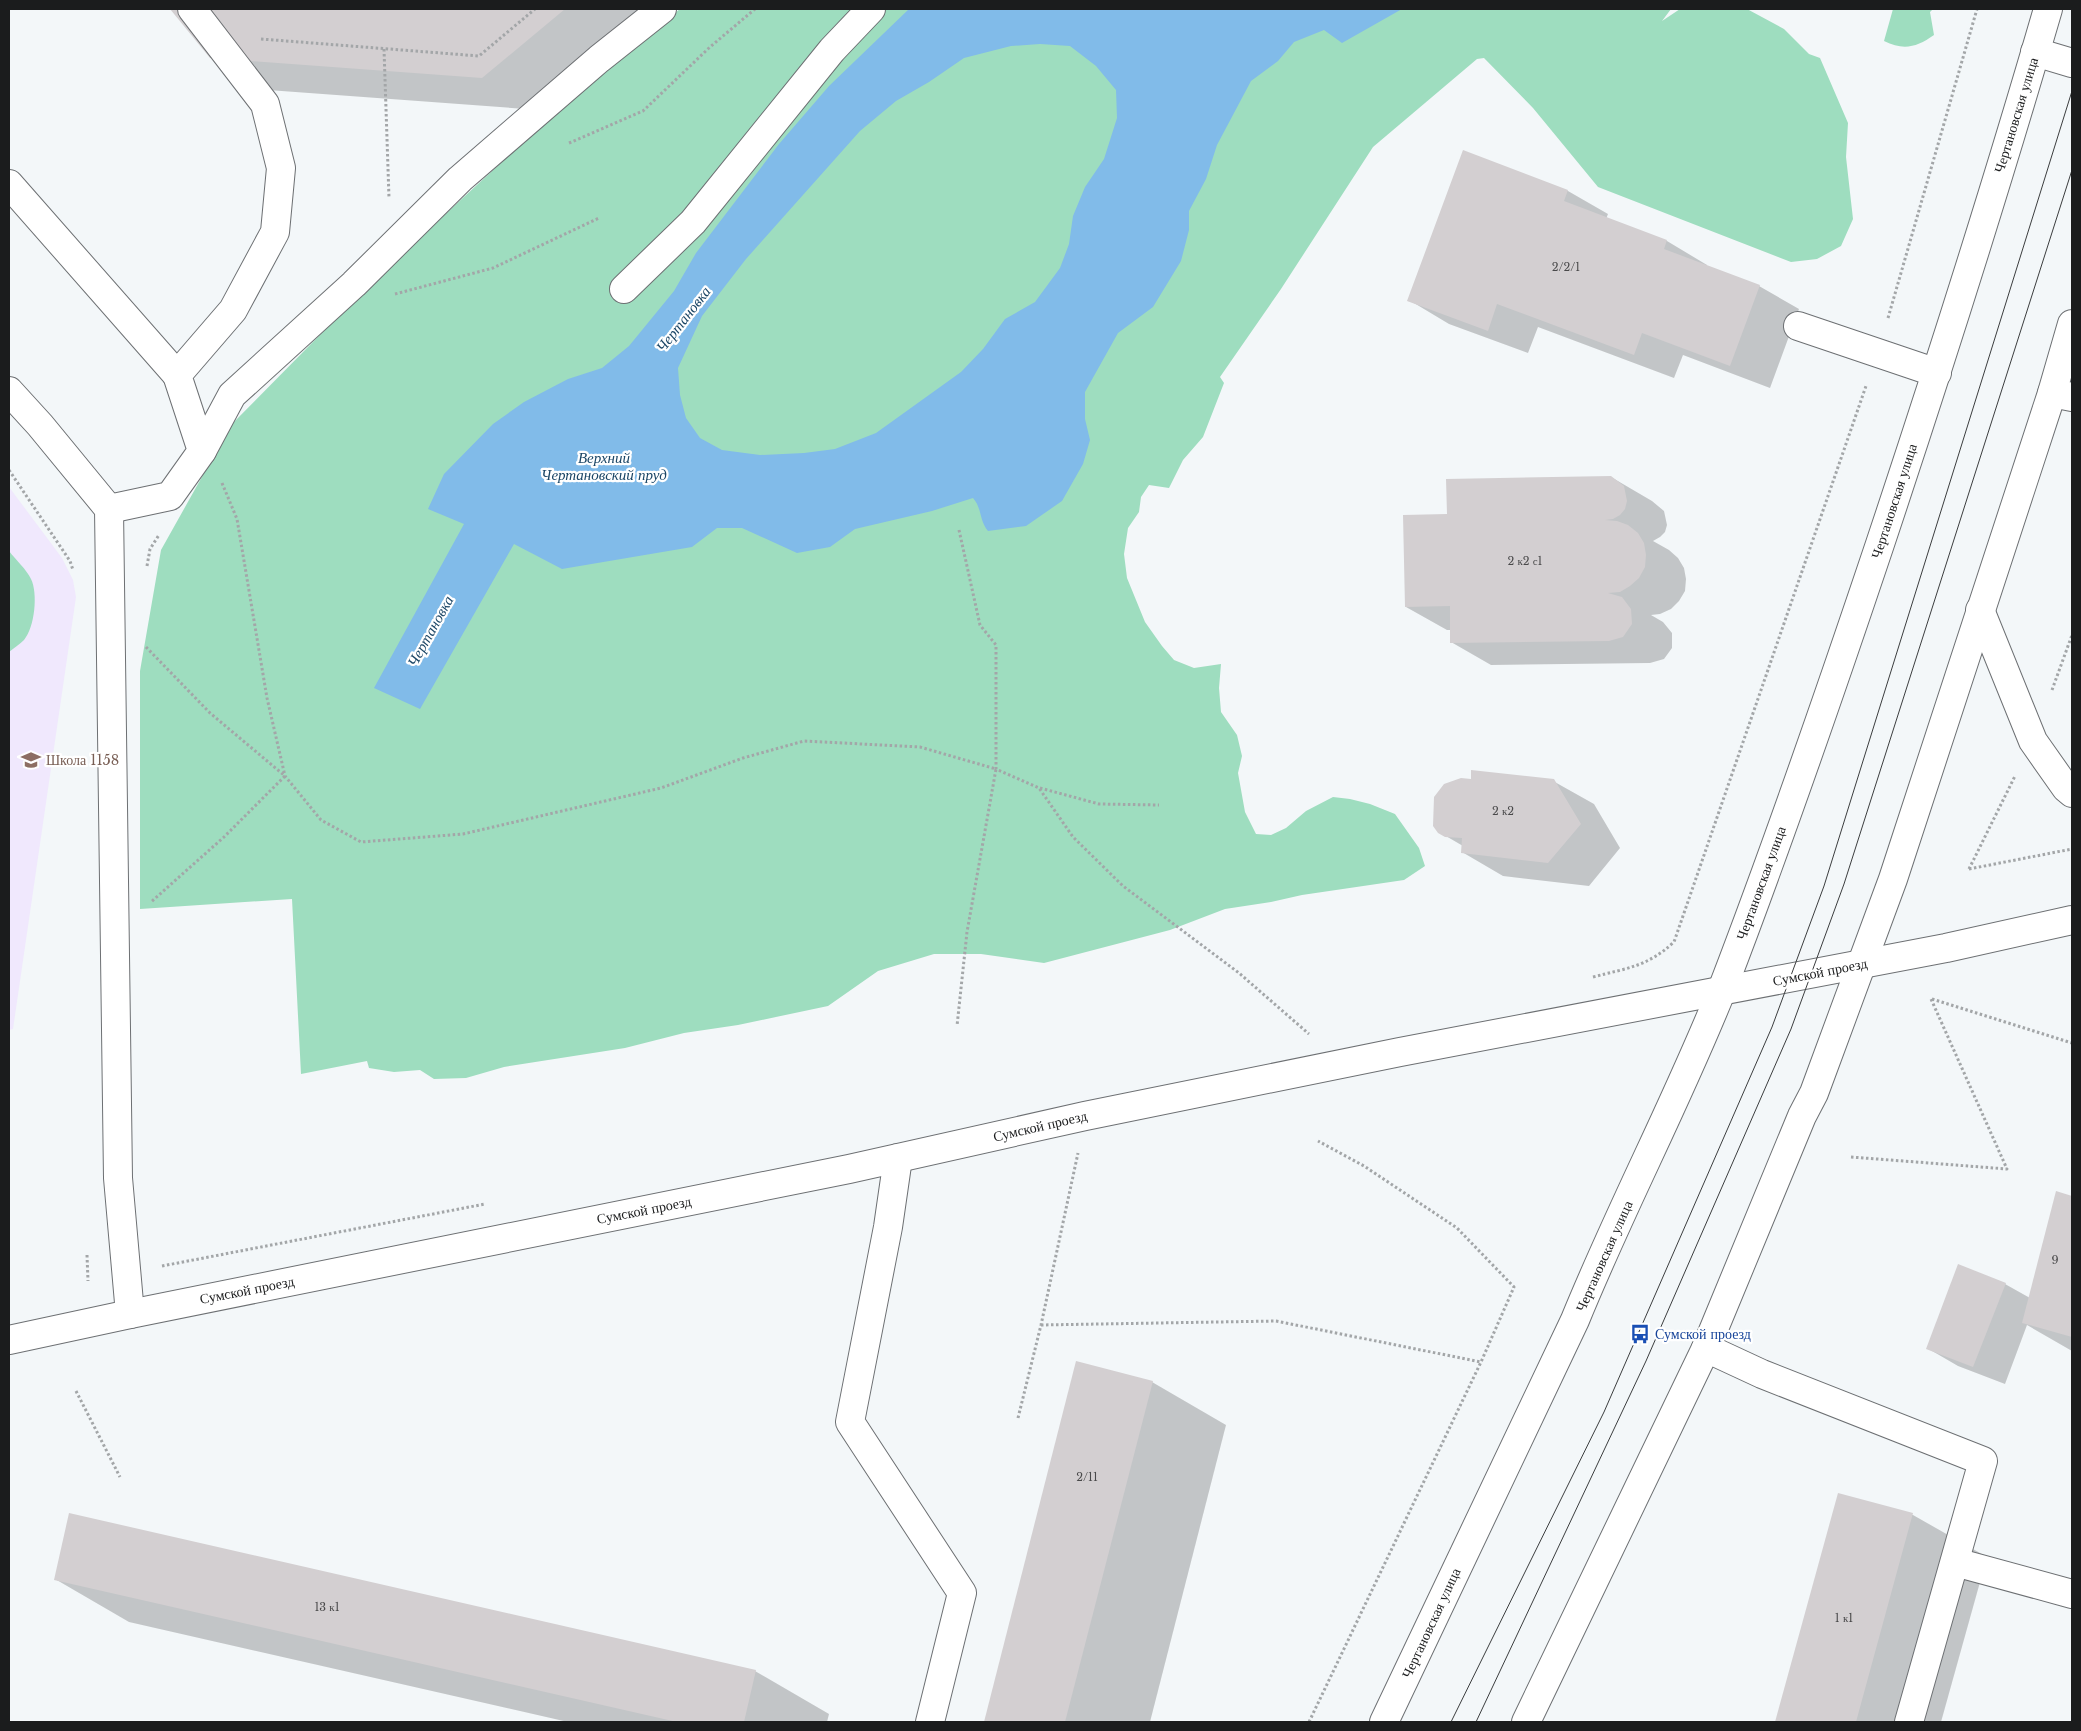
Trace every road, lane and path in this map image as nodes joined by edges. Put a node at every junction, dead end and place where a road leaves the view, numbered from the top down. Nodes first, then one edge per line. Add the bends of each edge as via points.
1 (192, 9) edge
2 (535, 9) edge
3 (662, 9) edge
4 (755, 9) edge
5 (872, 9) edge
6 (1977, 9) edge
7 (2048, 9) edge
8 (212, 35) junction
9 (384, 49) junction
10 (2035, 52) junction
11 (2072, 63) edge
12 (569, 143) dead end
13 (9, 184) edge
14 (599, 218) dead end
15 (390, 248) junction
16 (460, 277) dead end
17 (624, 289) dead end
18 (2072, 324) edge
19 (1798, 326) dead end
20 (1878, 353) junction
21 (1937, 373) junction
22 (177, 375) junction
23 (9, 391) edge
24 (2062, 395) edge
25 (202, 451) junction
26 (9, 470) edge
27 (109, 508) junction
28 (959, 530) dead end
29 (160, 533) dead end
30 (147, 569) dead end
31 (75, 577) dead end
32 (1980, 610) junction
33 (143, 644) dead end
34 (996, 769) junction
35 (285, 776) junction
36 (1039, 788) junction
37 (2072, 793) edge
38 (1158, 805) dead end
39 (2072, 849) edge
40 (1969, 869) dead end
41 (148, 905) dead end
42 (2072, 920) edge
43 (1862, 963) junction
44 (1637, 966) dead end
45 (1721, 991) junction
46 (957, 1026) dead end
47 (1312, 1036) dead end
48 (2072, 1044) edge
49 (1085, 1116) junction
50 (1318, 1141) dead end
51 (1851, 1157) dead end
52 (898, 1158) junction
53 (130, 1314) junction
54 (1041, 1326) junction
55 (9, 1340) edge
56 (1706, 1348) junction
57 (1481, 1362) junction
58 (76, 1391) dead end
59 (1018, 1418) dead end
60 (120, 1477) dead end
61 (1955, 1562) junction
62 (2072, 1594) edge
63 (930, 1722) edge
64 (1310, 1722) edge
65 (1384, 1722) edge
66 (1526, 1722) edge
67 (1910, 1722) edge

1 - 8 main road
2 - 9 path via 479,56
3 - 15 main road via 460,179
4 - 12 path via 643,111
5 - 17 main road via 832,50 693,222
6 - 20 path
7 - 10 main road, Чертановская улица
8 - 9 path
8 - 22 main road via 265,104 280,168 276,232 233,310
9 - 15 path
10 - 11 main road
10 - 21 main road, Чертановская улица
13 - 22 main road
14 - 16 path via 493,268
15 - 25 main road via 232,395
18 - 24 main road
19 - 20 main road
20 - 21 main road
20 - 44 path via 1674,942 1658,956
21 - 45 main road, Чертановская улица via 1823,715
22 - 25 main road
23 - 27 main road
24 - 32 main road
25 - 27 main road via 170,496
25 - 35 path via 217,471 237,519 267,698
26 - 31 path via 70,561
27 - 53 main road via 118,1178
28 - 34 path via 980,625 996,645
29 - 30 path via 150,549
32 - 37 main road via 2033,741
32 - 43 main road via 1893,879
33 - 35 path via 210,714
34 - 35 path via 920,747 804,741 743,758 661,788 463,834 361,842 321,820
34 - 36 path
34 - 46 path via 967,932
35 - 41 path via 224,837
36 - 38 path via 1099,804
36 - 47 path via 1074,837 1123,886 1239,973
39 - 40 path
42 - 43 main road, Сумской проезд
43 - 45 main road, Сумской проезд
43 - 56 main road via 1814,1093
45 - 49 main road, Сумской проезд
45 - 65 main road, Чертановская улица via 1671,1110 1575,1320
48 - 51 path via 1932,999 2007,1169
49 - 52 main road, Сумской проезд
49 - 54 path
50 - 57 path via 1364,1166 1457,1228 1514,1287
52 - 53 main road, Сумской проезд
52 - 63 main road via 888,1227 850,1422 962,1593
53 - 55 main road, Сумской проезд
54 - 57 path via 1276,1321
54 - 59 path
56 - 61 main road via 1762,1374 1983,1461
56 - 66 main road
57 - 64 path
58 - 60 path
61 - 62 main road
61 - 67 main road

